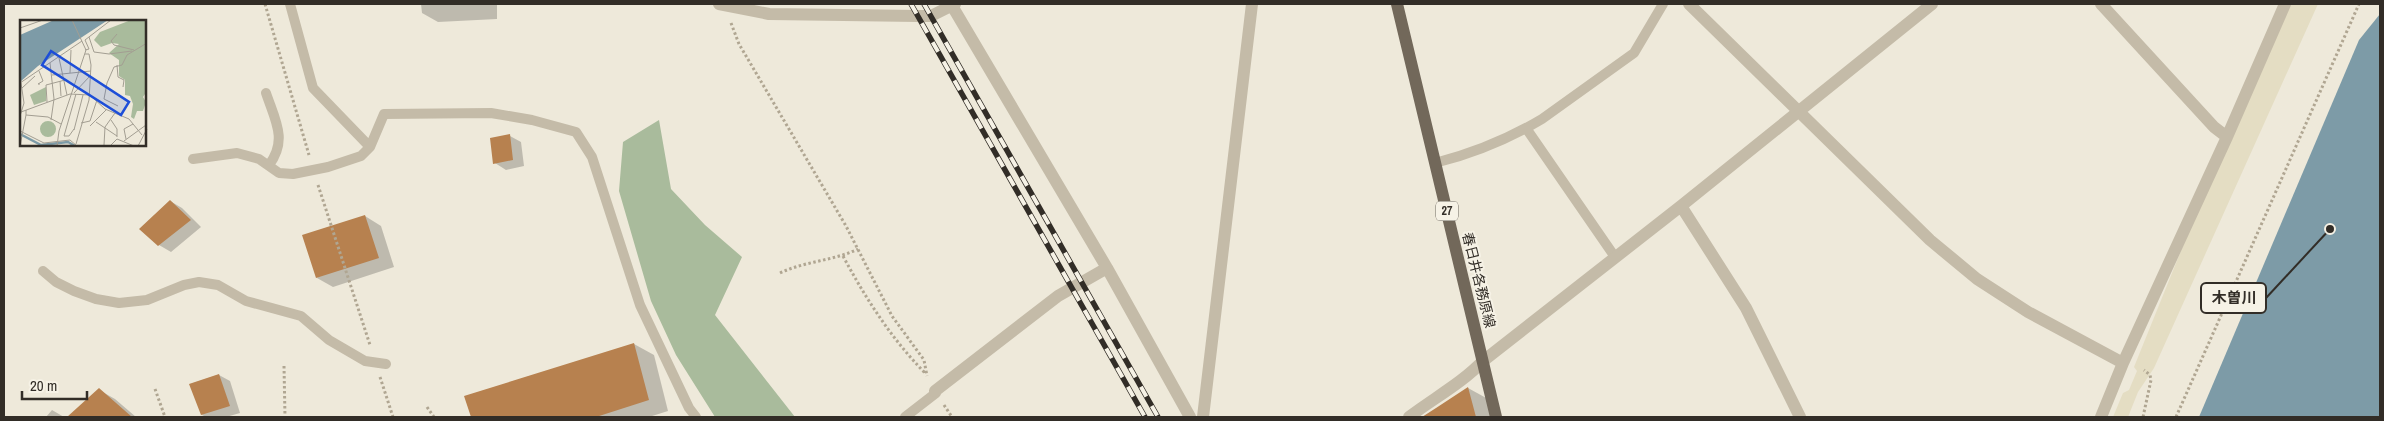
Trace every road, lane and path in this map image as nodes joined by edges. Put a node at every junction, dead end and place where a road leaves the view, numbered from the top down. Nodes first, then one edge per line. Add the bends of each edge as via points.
1 (265, 4) edge
2 (290, 4) edge
3 (723, 4) edge
4 (953, 4) edge
5 (1252, 4) edge
6 (1397, 4) edge
7 (1663, 4) edge
8 (1689, 4) edge
9 (1932, 4) edge
10 (2101, 4) edge
11 (2284, 4) edge
12 (2360, 4) edge
13 (266, 93) dead end
14 (1798, 112) junction
15 (1526, 128) junction
16 (2226, 137) junction
17 (370, 147) junction
18 (193, 159) dead end
19 (1435, 163) junction
20 (269, 165) junction
21 (314, 170) junction
22 (1681, 206) junction
23 (858, 249) junction
24 (843, 256) junction
25 (1615, 257) junction
26 (1107, 268) junction
27 (42, 271) dead end
28 (780, 273) dead end
29 (1483, 360) junction
30 (381, 363) junction
31 (2123, 363) junction
32 (284, 366) dead end
33 (2144, 370) dead end
34 (926, 374) junction
35 (155, 389) dead end
36 (936, 392) junction
37 (427, 407) dead end
38 (918, 413) edge
39 (165, 417) edge
40 (284, 417) edge
41 (393, 417) edge
42 (434, 417) edge
43 (696, 417) edge
44 (905, 417) edge
45 (952, 417) edge
46 (1190, 417) edge
47 (1203, 417) edge
48 (1409, 417) edge
49 (1496, 417) edge
50 (1800, 417) edge
51 (2101, 417) edge
52 (2143, 417) edge
53 (2176, 417) edge

1 - 21 path
2 - 17 lane via 312,88
3 - 4 street via 769,14 931,16
3 - 23 path via 739,44
4 - 26 street
5 - 47 street
6 - 19 main road, 春日井各務原線 / 27
7 - 15 lane via 1634,53
8 - 14 street
9 - 14 street
10 - 16 street
11 - 16 street
12 - 53 path
13 - 20 lane via 280,144
14 - 22 street
14 - 31 street via 1930,240 1977,279 2028,312
15 - 19 lane
15 - 25 lane
16 - 31 street
17 - 21 lane via 361,156
17 - 43 lane via 384,114 491,113 576,132 592,157 640,305
18 - 20 lane via 237,153
19 - 29 main road, 春日井各務原線 / 27
20 - 21 lane via 279,172 293,174
21 - 30 path
22 - 25 street
22 - 50 street via 1746,308
23 - 24 path
23 - 34 path via 892,316 924,360
24 - 28 path via 796,265
24 - 34 path via 880,320
25 - 29 street
26 - 36 street via 1058,296
26 - 46 street
27 - 30 lane via 74,291 120,303 147,300 199,282 218,285 246,300 300,316 329,340 365,361
29 - 48 street via 1470,375
29 - 49 main road, 春日井各務原線 / 27
30 - 41 path
31 - 51 street
32 - 40 path
33 - 52 path via 2151,380
34 - 36 path
35 - 39 path
36 - 38 lane
36 - 45 path
37 - 42 path
38 - 44 lane

